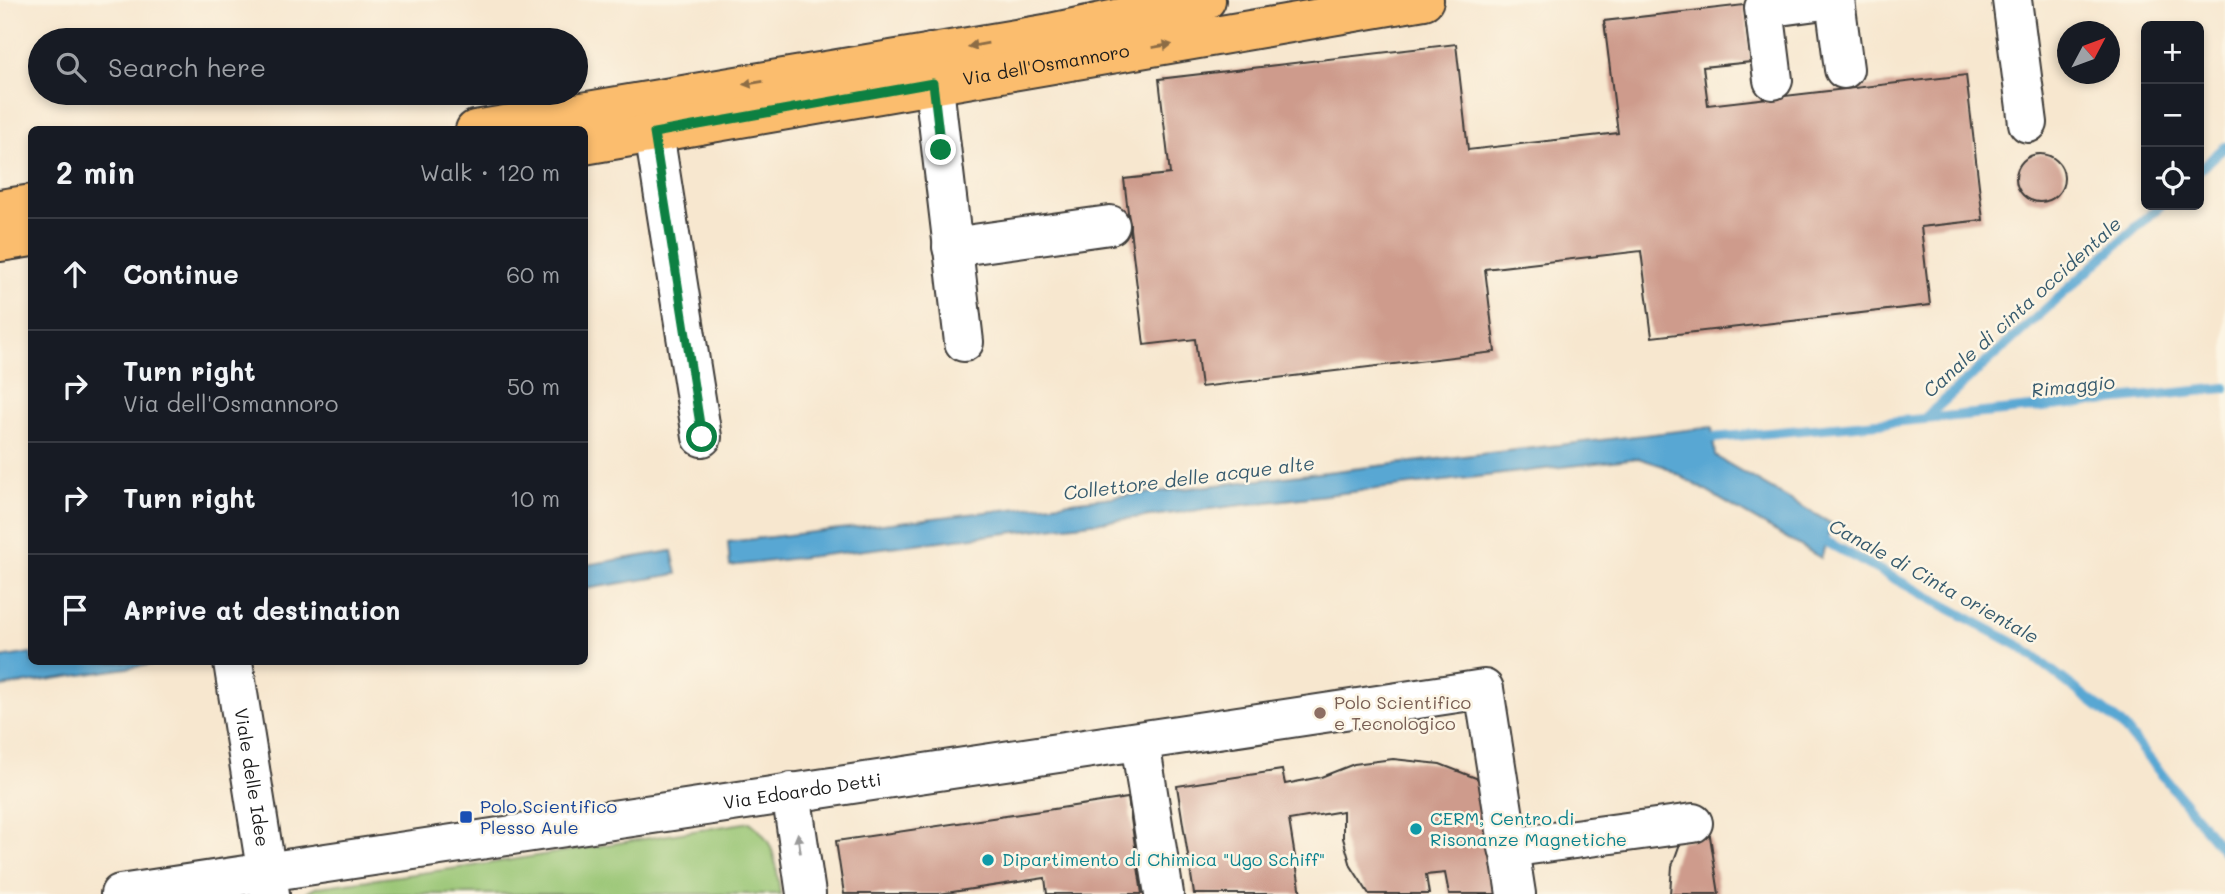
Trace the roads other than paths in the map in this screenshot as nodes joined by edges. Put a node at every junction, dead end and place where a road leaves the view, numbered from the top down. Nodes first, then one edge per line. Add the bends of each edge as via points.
1 (1206, 0) edge
2 (1424, 0) edge
3 (1824, 0) edge
4 (1835, 0) edge
5 (2012, 0) edge
6 (932, 68) junction
7 (1844, 69) dead end
8 (1773, 80) dead end
9 (2028, 123) dead end
10 (504, 126) edge
11 (654, 133) junction
12 (588, 144) edge
13 (28, 205) edge
14 (0, 209) edge
15 (1110, 225) dead end
16 (28, 238) edge
17 (0, 242) edge
18 (952, 247) junction
19 (964, 342) dead end
20 (702, 437) dead end
21 (235, 675) edge
22 (1140, 742) junction
23 (791, 792) junction
24 (1693, 823) dead end
25 (1508, 848) junction
26 (268, 883) edge
27 (120, 894) edge
28 (806, 894) edge
29 (1164, 894) edge
30 (1516, 894) edge

1 -> 6 main road, Via dell'Osmannoro via 1045,34
6 -> 2 main road, Via dell'Osmannoro via 1281,27
3 - 8 street via 1764,8
4 - 7 street
5 - 9 street
6 -> 10 main road, Via dell'Osmannoro
6 - 11 main road, Via dell'Osmannoro
6 - 18 street
11 - 12 main road, Via dell'Osmannoro
11 - 20 street
13 - 14 main road
15 - 18 street
16 - 17 main road
18 - 19 street
21 - 26 street, Viale delle Idee
22 - 23 street, Via Edoardo Detti
22 - 25 street, Via Edoardo Detti via 1484,689
22 - 29 street
23 - 26 street, Via Edoardo Detti
28 -> 23 street
24 - 25 street
25 - 30 street
26 - 27 street, Via Edoardo Detti

